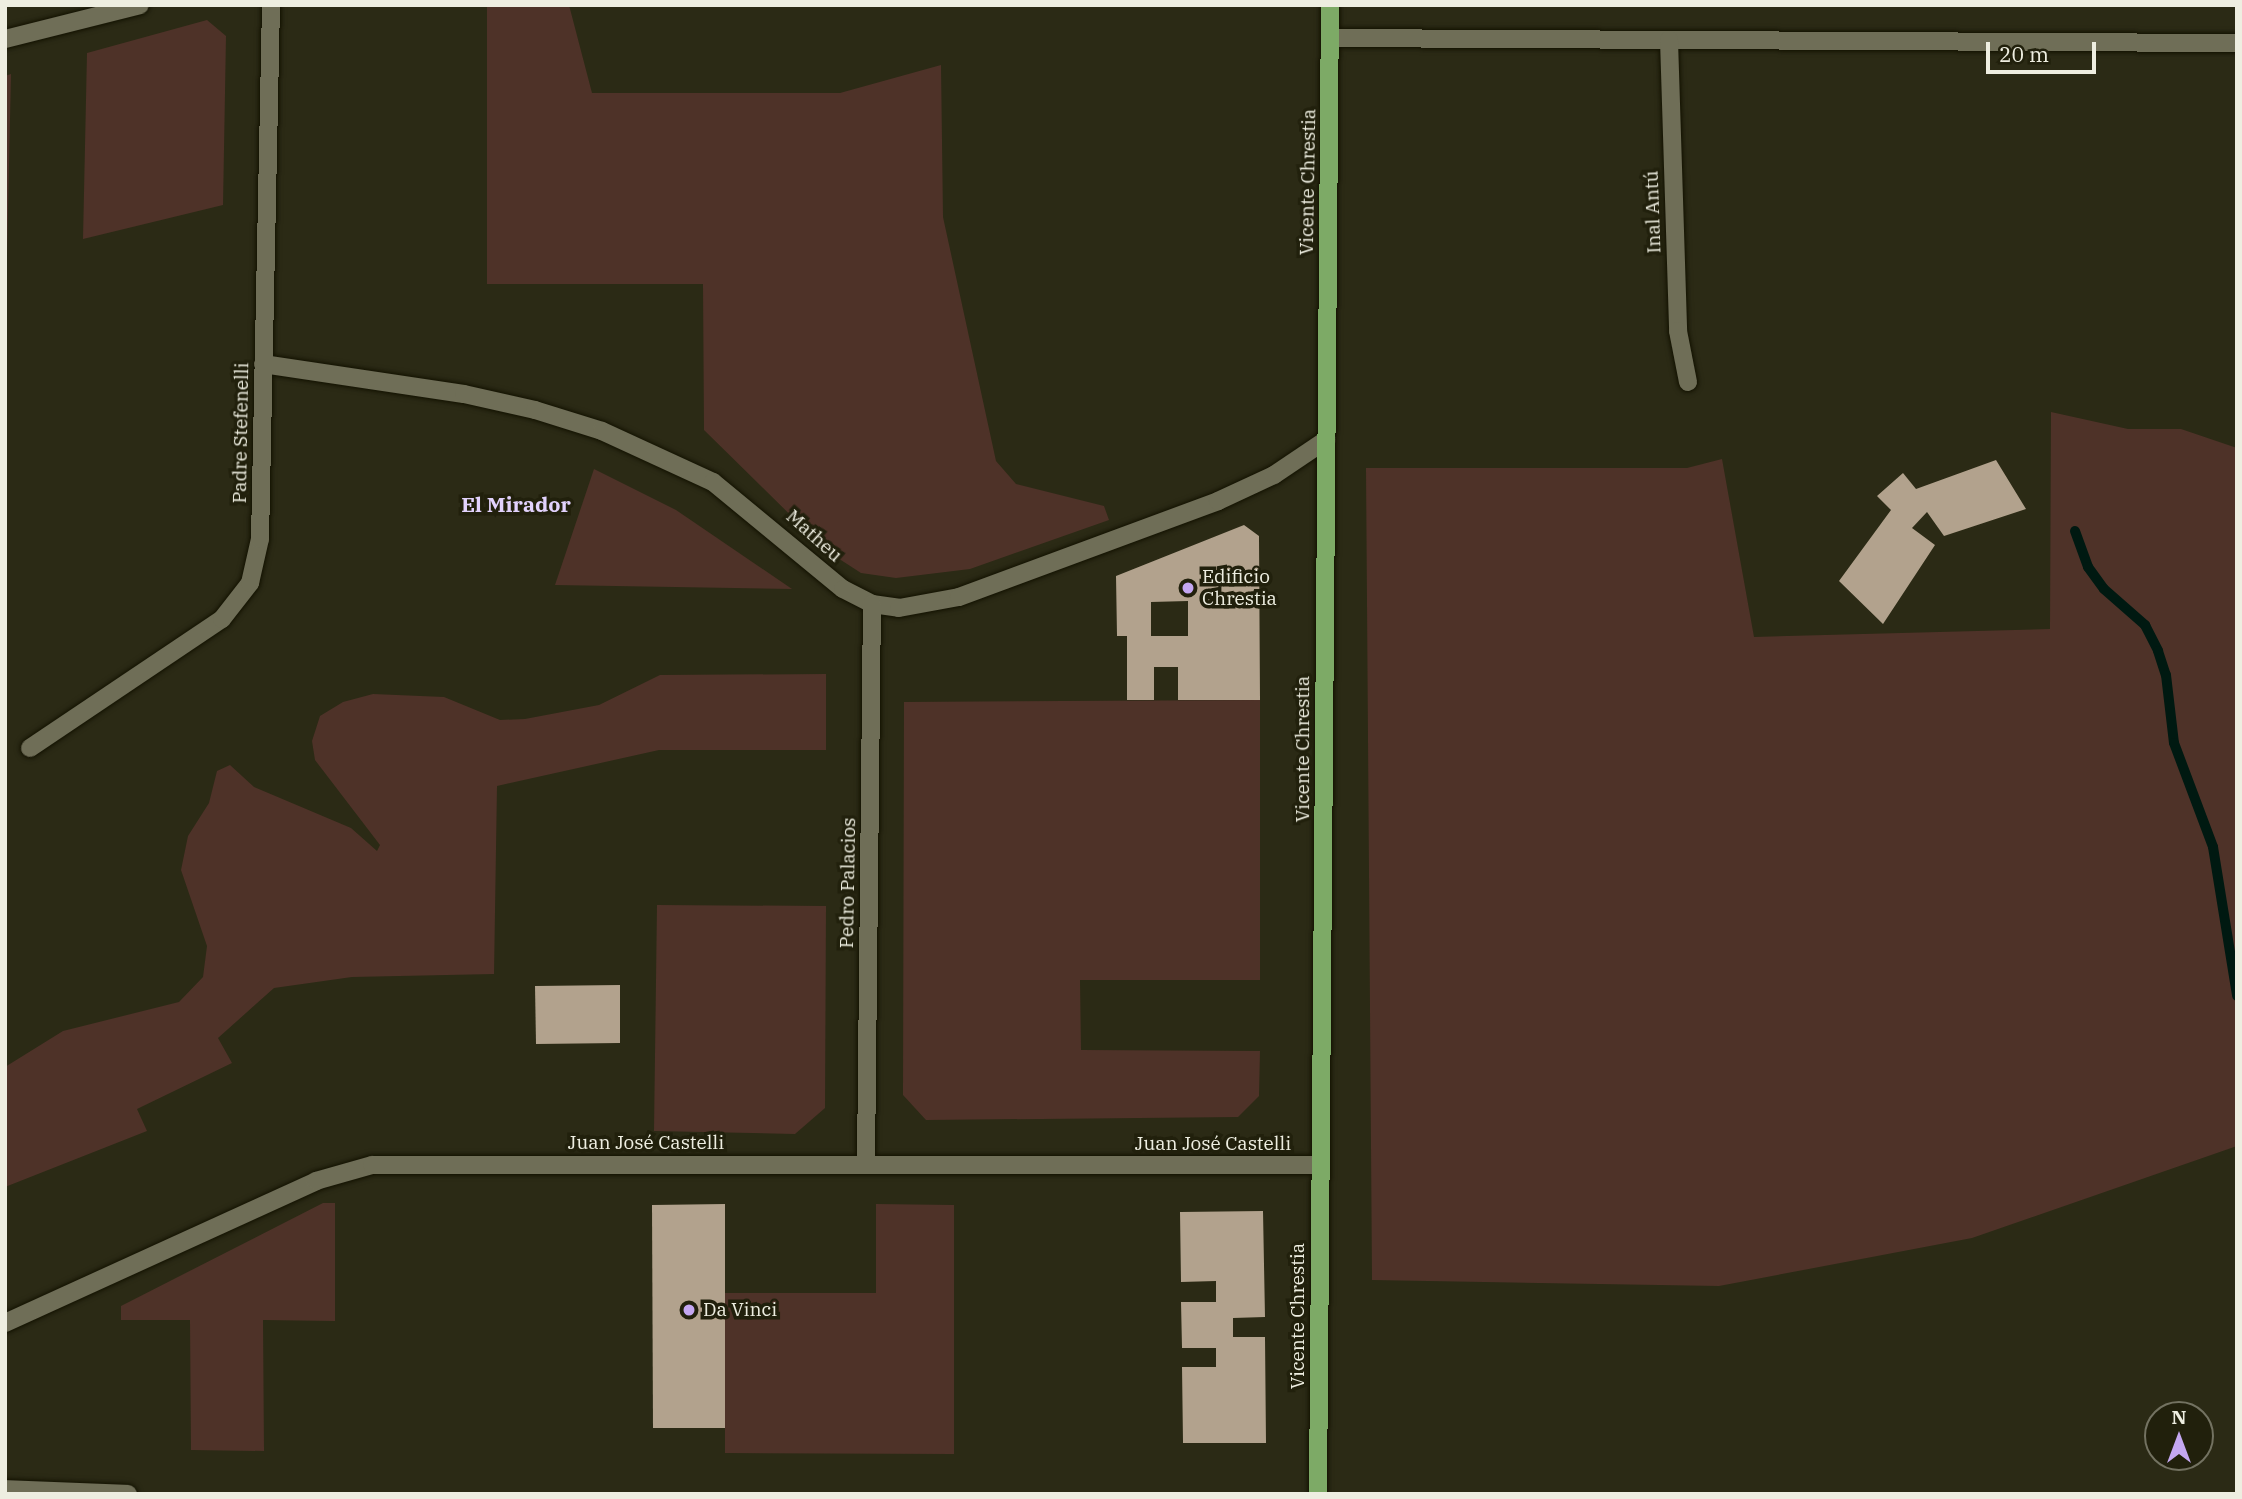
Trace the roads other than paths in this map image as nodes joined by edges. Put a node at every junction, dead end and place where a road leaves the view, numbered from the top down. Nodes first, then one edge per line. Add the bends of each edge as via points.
1 (140, 5) edge
2 (271, 5) edge
3 (1330, 5) edge
4 (1330, 37) junction
5 (5, 39) edge
6 (1669, 40) junction
7 (2237, 43) edge
8 (263, 364) junction
9 (1688, 382) dead end
10 (1326, 440) junction
11 (872, 604) junction
12 (30, 748) dead end
13 (866, 1163) junction
14 (1320, 1166) junction
15 (5, 1323) edge
16 (5, 1489) edge
17 (128, 1494) edge
18 (1318, 1494) edge

1 - 5 street
2 - 8 street, Padre Stefenelli
3 - 4 main road, Vicente Chrestia
4 - 6 street
4 - 10 main road, Vicente Chrestia
6 - 7 street
6 - 9 street, Inal Antú via 1678,331
8 - 11 street, Matheu via 524,407 648,449 713,482 843,589
8 - 12 street, Padre Stefenelli via 260,539 250,583 239,602 222,619
10 - 11 street, Matheu via 1274,475 1218,501 959,597 927,606
10 - 14 main road, Vicente Chrestia
11 - 13 street, Pedro Palacios
13 - 14 street, Juan José Castelli
13 - 15 street, Juan José Castelli via 372,1166 316,1181
14 - 18 main road, Vicente Chrestia
16 - 17 street

